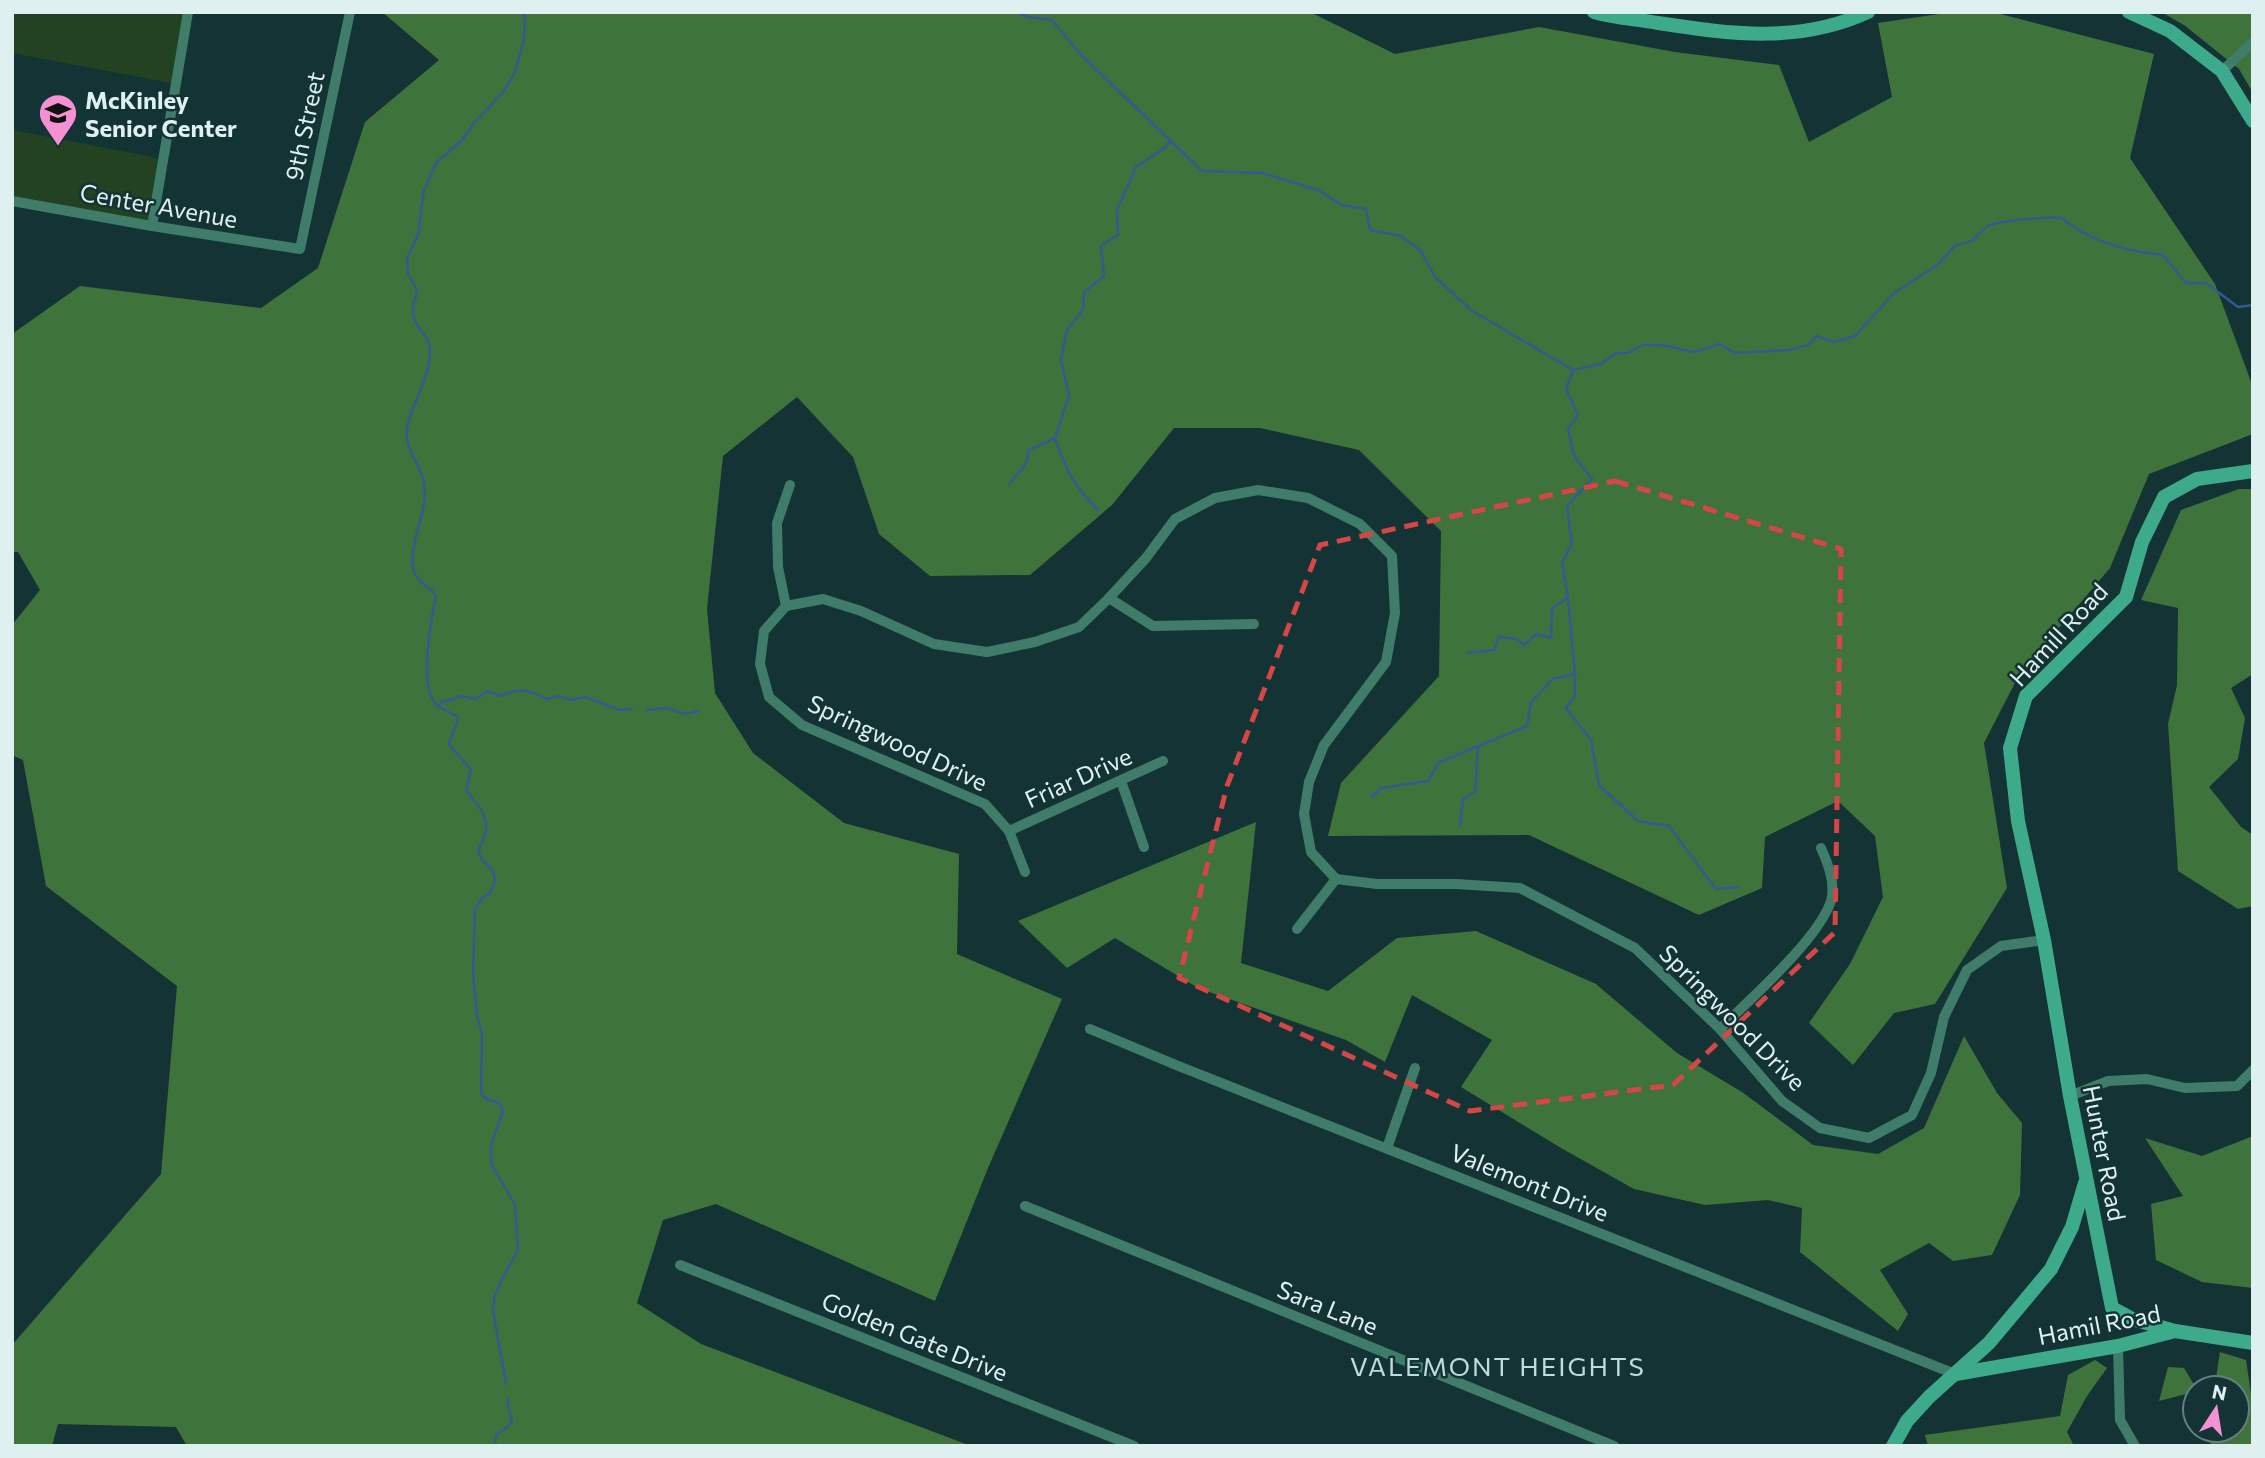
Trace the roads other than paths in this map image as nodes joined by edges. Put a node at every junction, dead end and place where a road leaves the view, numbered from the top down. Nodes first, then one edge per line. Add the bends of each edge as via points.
1 (188, 12) edge
2 (350, 12) edge
3 (1594, 12) edge
4 (1868, 12) edge
5 (2129, 12) edge
6 (2253, 42) edge
7 (2222, 71) junction
8 (2253, 121) edge
9 (12, 201) edge
10 (152, 226) junction
11 (300, 249) joint
12 (2253, 471) edge
13 (790, 485) dead end
14 (1109, 598) junction
15 (786, 606) junction
16 (1254, 624) dead end
17 (1163, 761) dead end
18 (1121, 781) junction
19 (1009, 831) junction
20 (1144, 848) dead end
21 (1821, 848) dead end
22 (1025, 872) dead end
23 (1336, 879) junction
24 (1297, 929) dead end
25 (2044, 940) junction
26 (1090, 1028) dead end
27 (1720, 1029) junction
28 (1415, 1068) dead end
29 (2253, 1070) edge
30 (2070, 1096) junction
31 (1387, 1148) junction
32 (2086, 1181) junction
33 (1025, 1206) dead end
34 (680, 1265) dead end
35 (2175, 1331) junction
36 (2253, 1343) edge
37 (2119, 1346) junction
38 (1955, 1374) junction
39 (1134, 1446) edge
40 (1614, 1446) edge
41 (1893, 1446) edge
42 (2135, 1446) edge

1 - 10 street
2 - 11 street, 9th Street
3 - 4 street via 1773,35 1811,32
5 - 7 street via 2170,31
6 - 7 street
7 - 8 street
9 - 10 street, Center Avenue
10 - 11 street, Center Avenue
12 - 25 street, Hamill Road via 2197,478 2164,497 2142,542 2126,597 2026,696 2010,748 2018,821
13 - 15 street via 777,523 778,566
14 - 15 street via 1079,627 987,652 934,644 822,599
14 - 16 street via 1153,626
14 - 23 street via 1175,519 1215,498 1258,490 1308,498 1360,524 1392,556 1395,613 1386,662 1324,745 1308,782 1304,814 1311,852
15 - 19 street, Springwood Drive via 764,631 760,664 769,697 802,725 985,804
17 - 18 street, Friar Drive
18 - 19 street, Friar Drive
18 - 20 street
19 - 22 street, Springwood Drive
21 - 27 street via 1830,867 1831,899 1815,928
23 - 24 street
23 - 27 street, Springwood Drive via 1520,888 1635,948
25 - 27 street, Springwood Drive via 2001,946 1968,970 1944,1017 1931,1073 1912,1115 1869,1138 1820,1128 1782,1101
25 - 30 street, Hunter Road
26 - 31 street, Valemont Drive
28 - 31 street
29 - 30 street via 2236,1087 2185,1088 2147,1079 2108,1081
30 - 32 street, Hunter Road
31 - 38 street, Valemont Drive
32 - 35 street, Hunter Road via 2112,1308
32 - 38 street, Hamil Road via 2072,1227 2051,1269 1989,1343
33 - 40 street, Sara Lane
34 - 39 street, Golden Gate Drive
35 - 36 street, Hamil Road
35 - 37 street, Hamil Road
37 - 38 street, Hamil Road
37 - 42 street via 2120,1420
38 - 41 street, Hamil Road via 1907,1421

